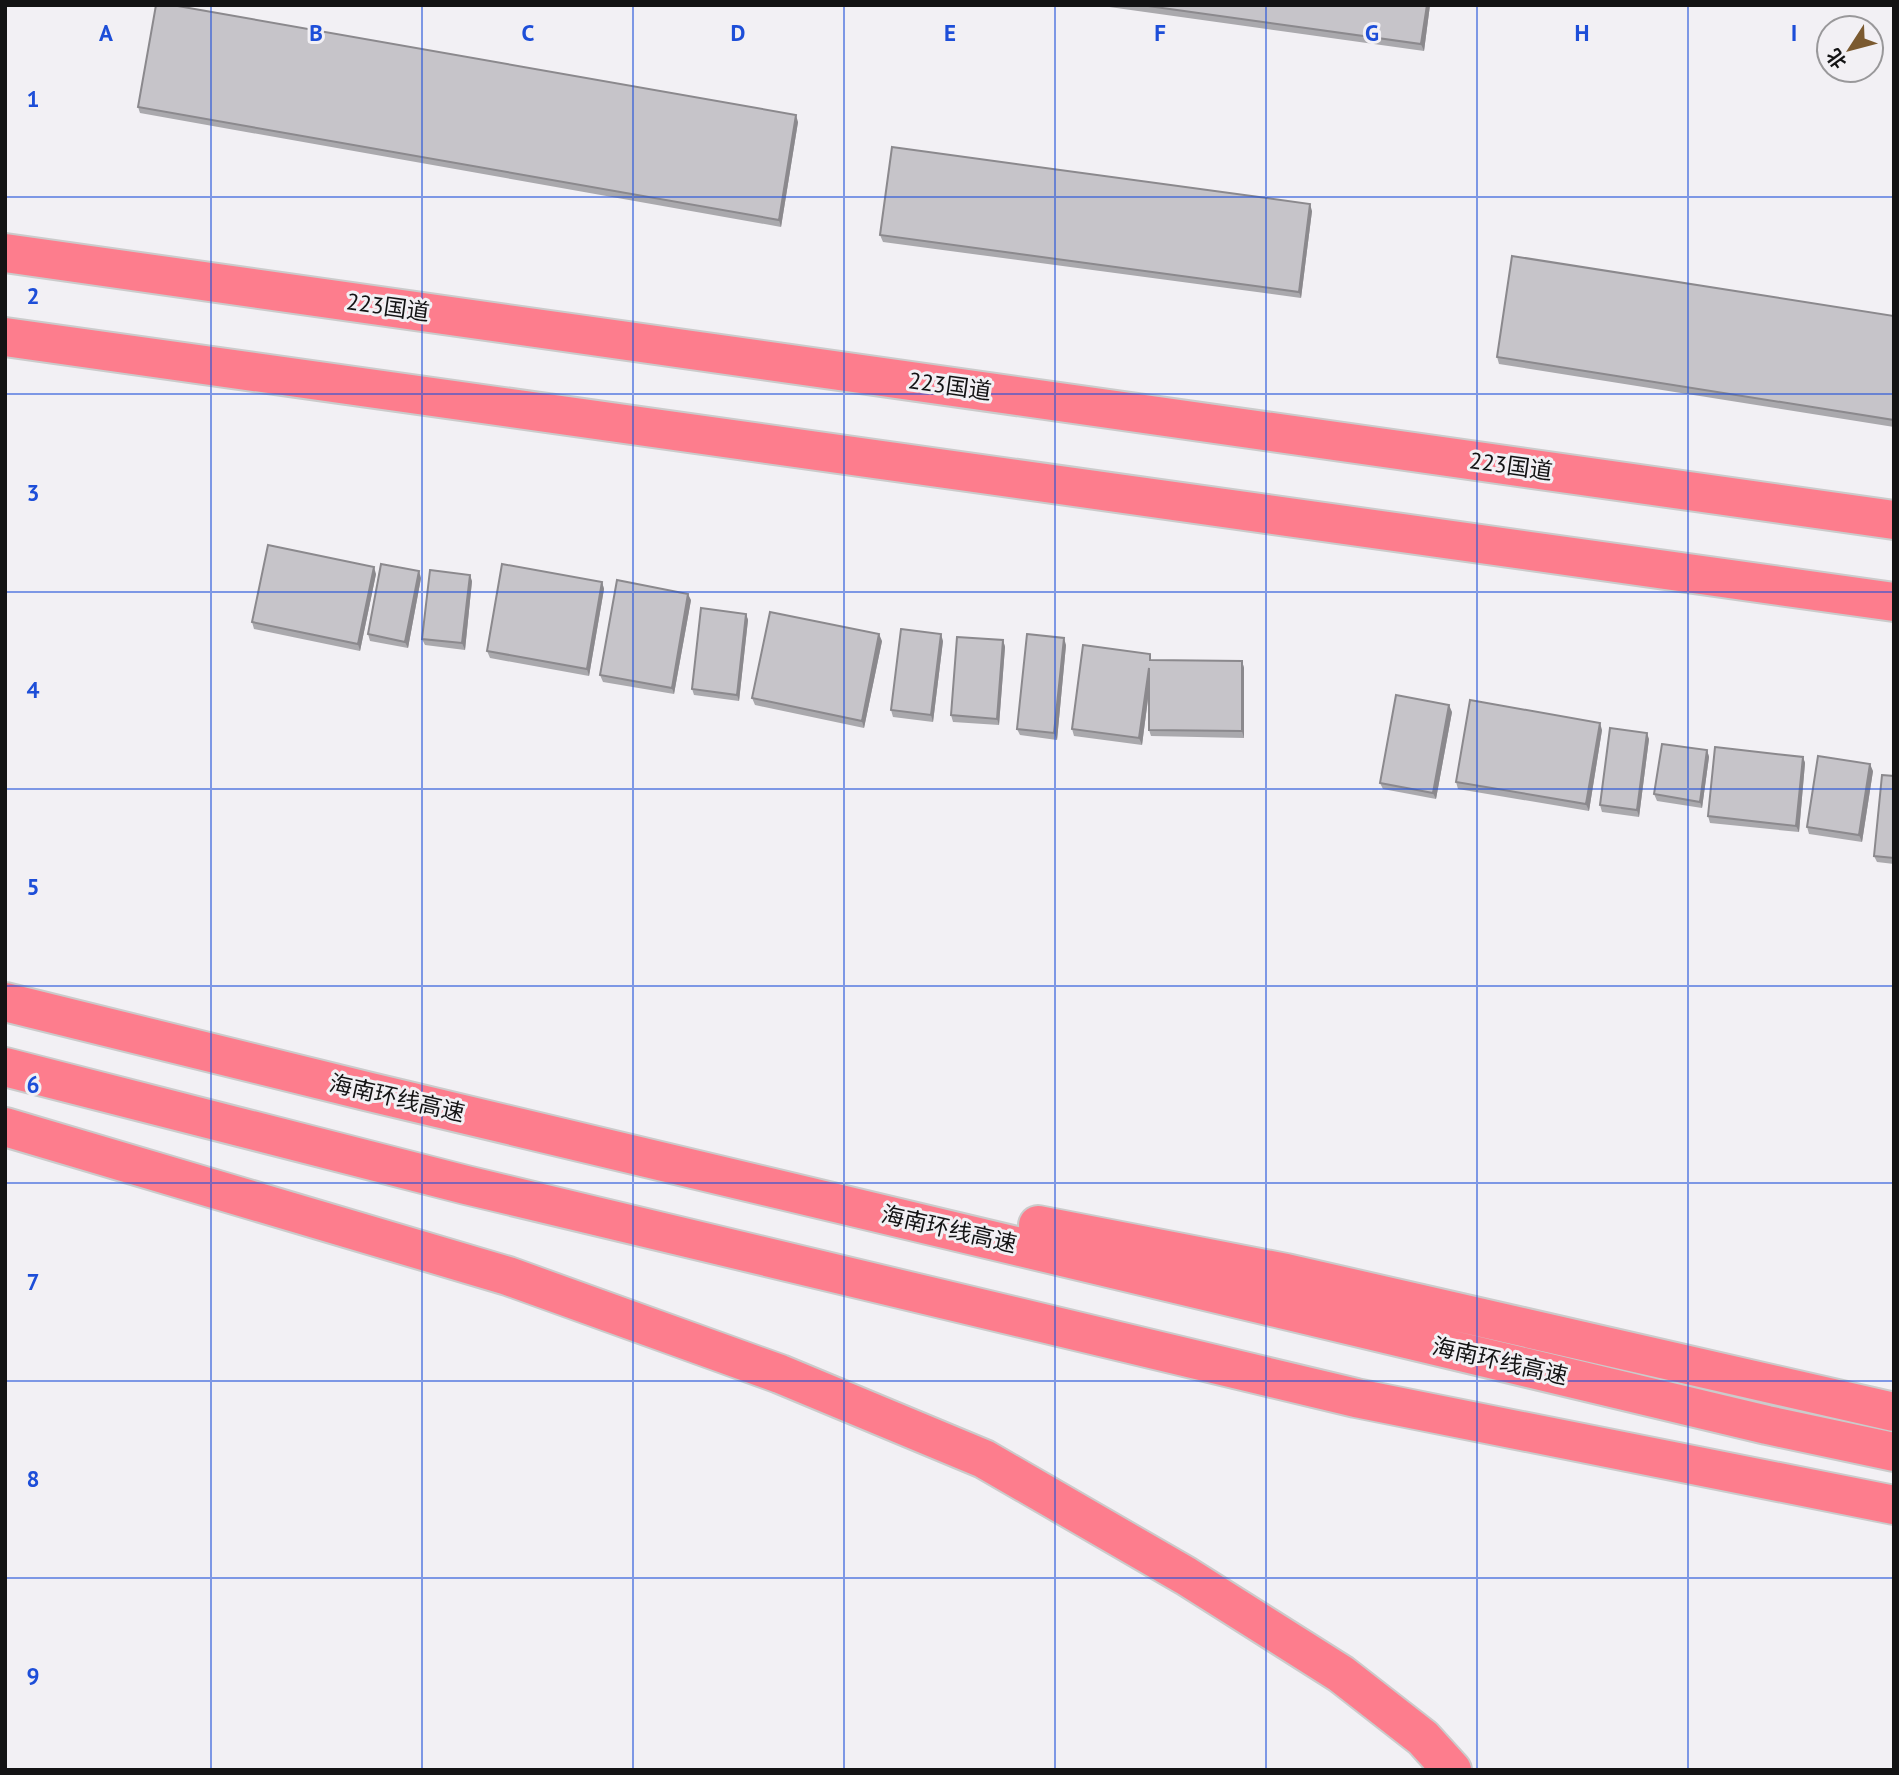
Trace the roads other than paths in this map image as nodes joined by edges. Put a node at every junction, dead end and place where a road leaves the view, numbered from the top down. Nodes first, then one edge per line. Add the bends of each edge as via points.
1 (5, 253) edge
2 (5, 337) edge
3 (1894, 520) edge
4 (1894, 602) edge
5 (5, 1002) edge
6 (5, 1067) edge
7 (5, 1127) edge
8 (655, 1159) junction
9 (1894, 1412) edge
10 (1894, 1452) edge
11 (1894, 1505) edge
12 (1452, 1770) edge

1 - 3 highway, 223国道
2 - 4 highway
5 - 8 highway, 海南环线高速
6 - 11 highway via 480,1188 1356,1398
7 - 12 highway via 508,1276 780,1374 984,1459 1186,1576 1341,1674 1423,1738
8 - 9 highway via 892,1197 1286,1273
8 - 10 highway, 海南环线高速

